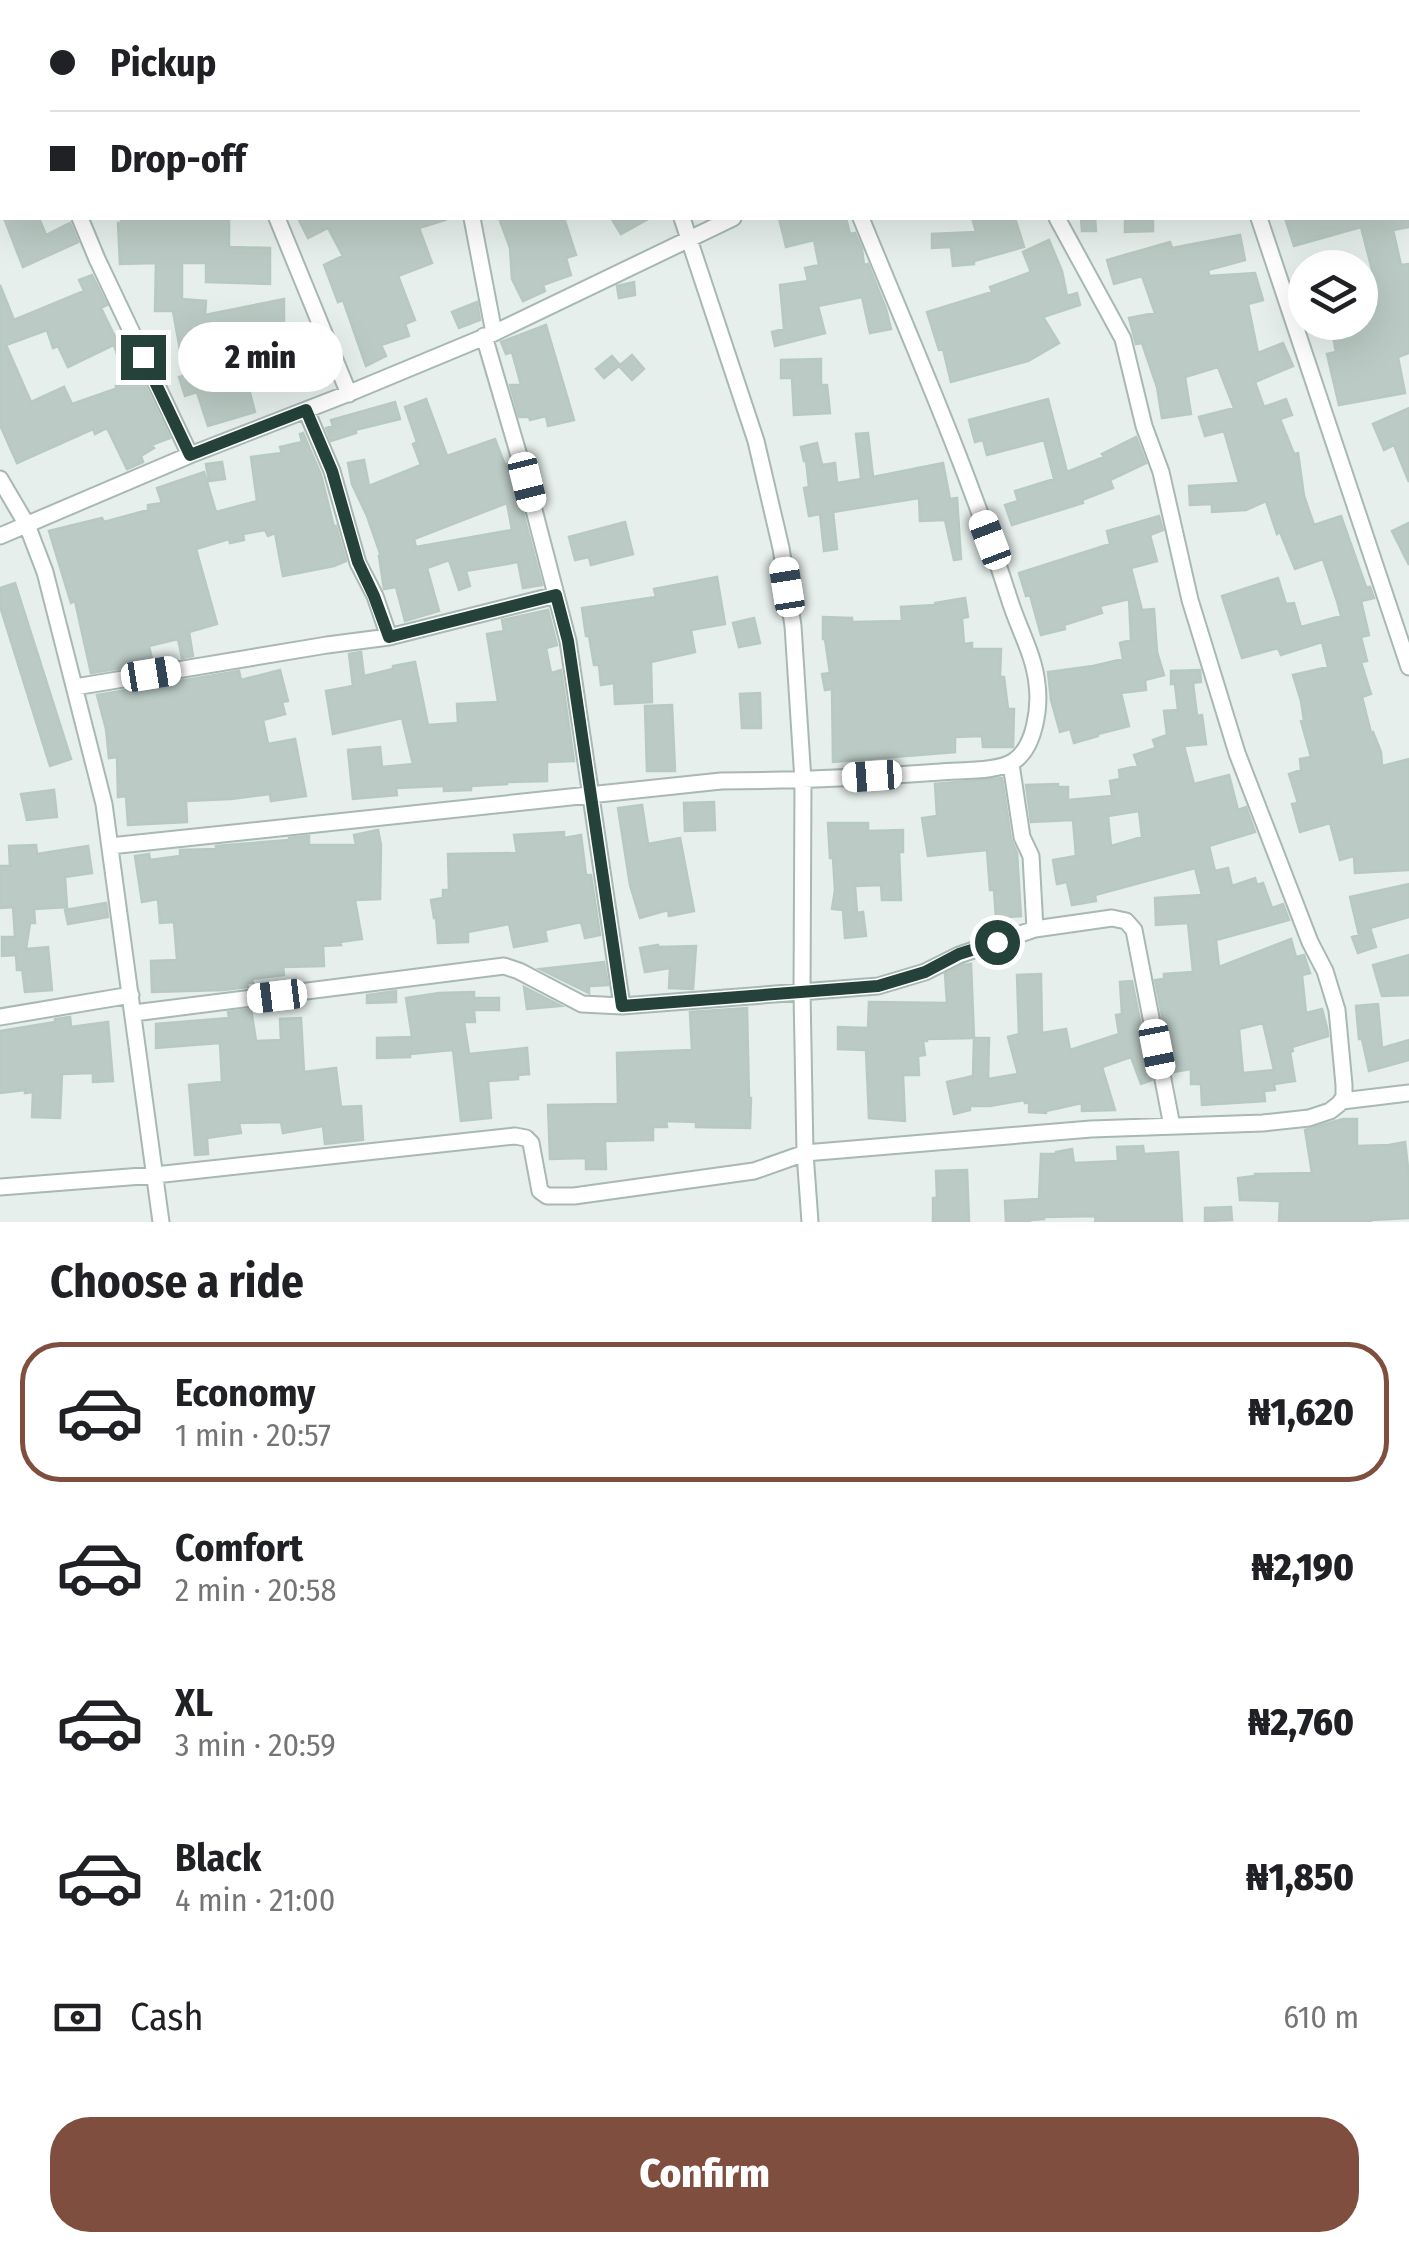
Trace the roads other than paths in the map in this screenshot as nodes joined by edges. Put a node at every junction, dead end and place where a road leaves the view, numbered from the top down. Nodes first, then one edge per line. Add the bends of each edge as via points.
1 (81, 220) edge
2 (278, 220) edge
3 (472, 220) edge
4 (683, 220) edge
5 (729, 220) edge
6 (861, 220) edge
7 (1059, 220) edge
8 (1260, 220) edge
9 (688, 239) junction
10 (489, 334) junction
11 (349, 394) junction
12 (306, 410) junction
13 (190, 455) junction
14 (0, 479) edge
15 (27, 525) junction
16 (0, 536) edge
17 (556, 595) junction
18 (389, 637) junction
19 (1409, 667) edge
20 (75, 687) junction
21 (1011, 764) junction
22 (802, 781) junction
23 (590, 793) junction
24 (110, 846) junction
25 (1035, 929) junction
26 (802, 992) junction
27 (131, 995) junction
28 (622, 1006) junction
29 (134, 1013) junction
30 (0, 1018) edge
31 (1409, 1094) edge
32 (1342, 1101) junction
33 (1172, 1126) junction
34 (806, 1153) junction
35 (155, 1175) junction
36 (0, 1187) edge
37 (161, 1222) edge
38 (810, 1222) edge

1 - 13 street
2 - 11 street
3 - 10 street
4 - 9 street
5 - 9 street
6 - 21 street via 1032,654 1038,688 1034,724
7 - 32 street via 1123,338 1237,753 1337,1010
8 - 19 street
9 - 10 street
9 - 22 street via 756,441 781,548 794,626
10 - 11 street
10 - 17 street
11 - 12 street
12 - 13 street
12 - 18 street
13 - 15 street
14 - 15 street
15 - 16 street
15 - 20 street
17 - 18 street
17 - 23 street
18 - 20 street
20 - 24 street
21 - 22 street
21 - 25 street via 1030,856
22 - 23 street via 720,780
22 - 26 street
23 - 24 street
23 - 28 street
24 - 27 street
25 - 26 street via 878,986
25 - 33 street via 1112,918 1133,928
26 - 28 street
26 - 34 street
27 - 29 street
27 - 30 street
28 - 29 street via 582,1004 504,966
29 - 35 street
31 - 32 street
32 - 33 street via 1309,1118
33 - 34 street
34 - 35 street via 754,1171 574,1196 540,1191 531,1143 520,1136
34 - 38 street
35 - 36 street
35 - 37 street

